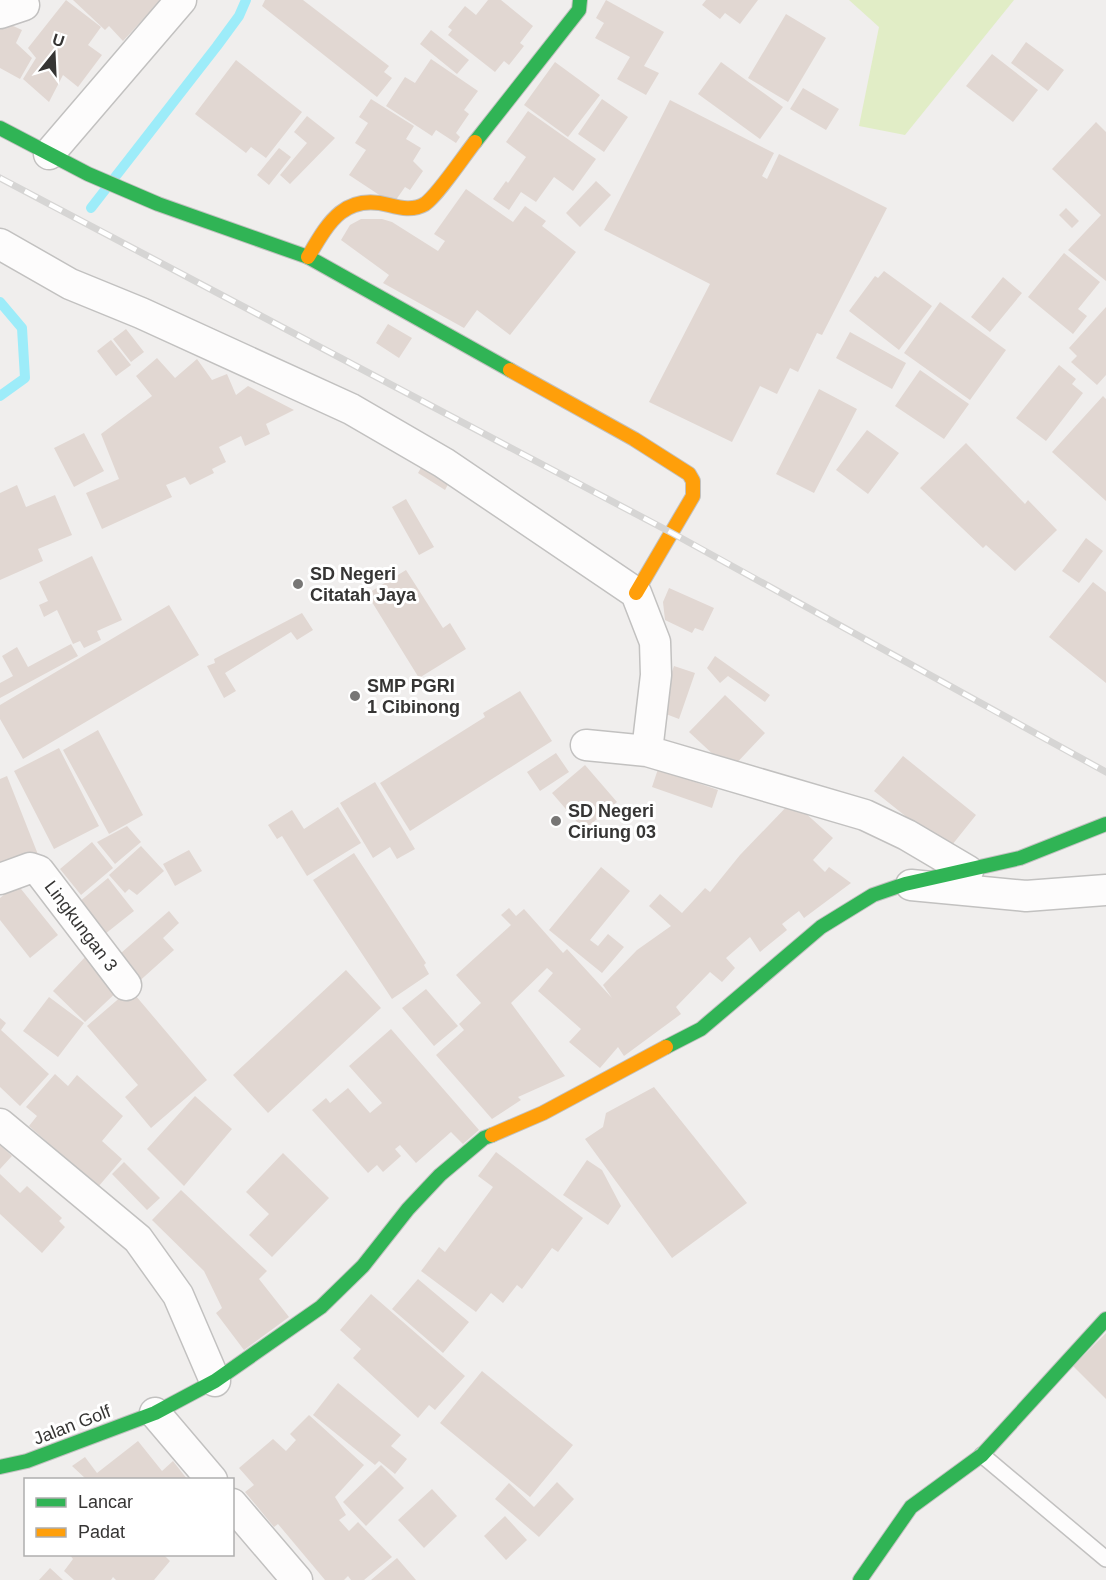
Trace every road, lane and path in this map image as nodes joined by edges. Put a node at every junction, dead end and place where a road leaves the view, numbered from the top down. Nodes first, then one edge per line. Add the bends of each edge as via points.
1 (181, 0) edge
2 (580, 0) edge
3 (0, 128) edge
4 (49, 154) junction
5 (0, 244) edge
6 (308, 257) junction
7 (636, 593) junction
8 (586, 745) dead end
9 (648, 751) junction
10 (1106, 824) edge
11 (968, 871) junction
12 (0, 879) edge
13 (905, 885) junction
14 (1106, 890) edge
15 (126, 985) dead end
16 (0, 1124) edge
17 (1106, 1319) edge
18 (215, 1381) junction
19 (155, 1413) junction
20 (982, 1455) junction
21 (0, 1467) edge
22 (211, 1478) edge
23 (234, 1506) edge
24 (1106, 1559) edge
25 (862, 1575) edge
26 (297, 1580) edge
27 (878, 1580) edge

1 - 4 street
2 - 6 street via 579,10 427,203 405,211 365,201 352,204 333,217
3 - 4 street
4 - 6 street via 158,204
5 - 7 street via 70,284 351,409 444,463
6 - 7 street via 689,474 693,496
7 - 9 street via 655,642 656,675
8 - 9 street
9 - 11 street via 865,815
10 - 11 street, Jalan Golf via 1020,858
11 - 13 street, Jalan Golf
12 - 15 street, Lingkungan 3 via 30,868 39,871
13 - 14 street via 1026,896
13 - 18 street, Jalan Golf via 873,895 821,927 701,1029 553,1108 484,1138 440,1175 363,1266 321,1307
16 - 18 street via 138,1239 178,1295
17 - 20 street
18 - 19 street, Jalan Golf
19 - 21 street, Jalan Golf via 27,1461
19 - 22 street
20 - 24 lane
20 - 25 street via 911,1507
23 - 26 street
25 - 27 lane

